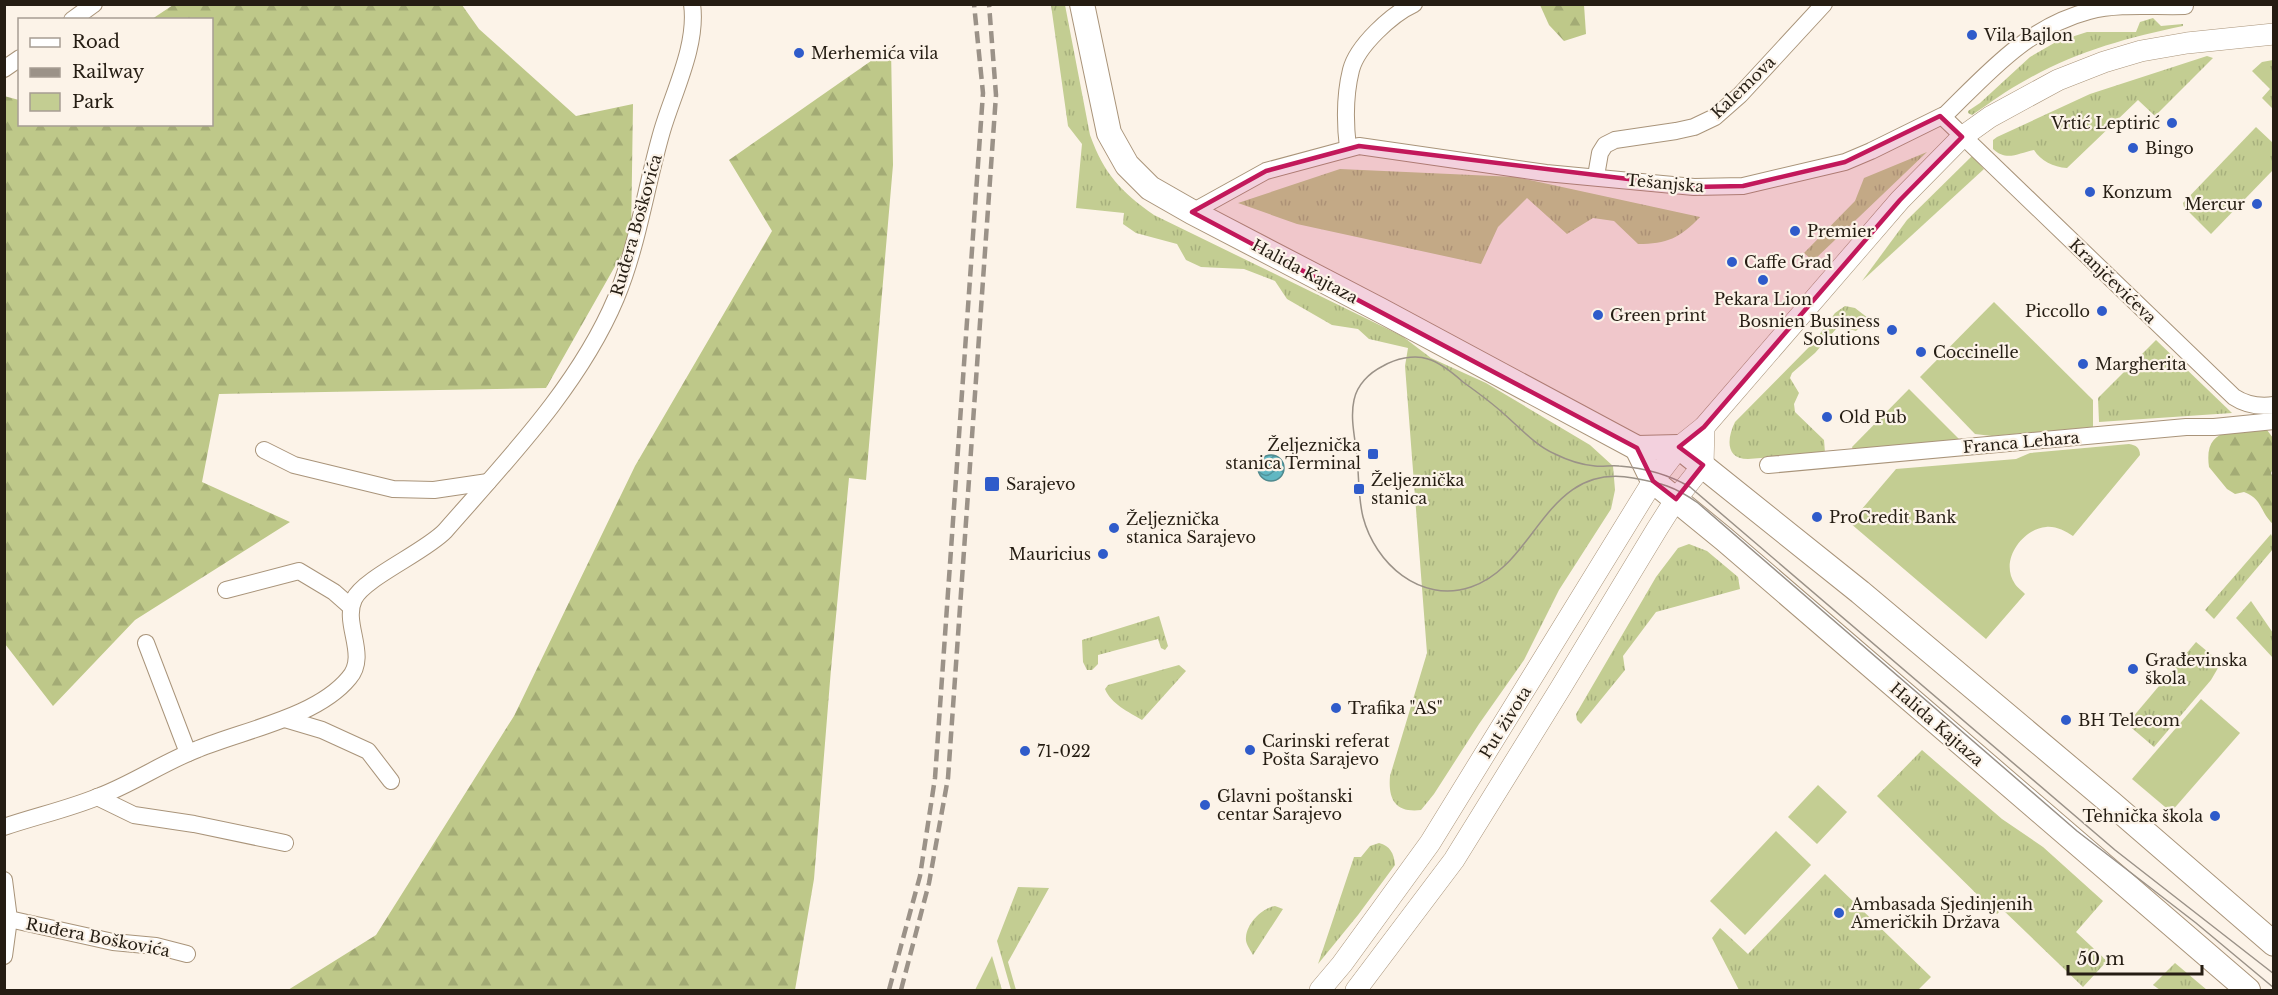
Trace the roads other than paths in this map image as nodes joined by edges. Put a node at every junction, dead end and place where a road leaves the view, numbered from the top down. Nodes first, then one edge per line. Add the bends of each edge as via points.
1 (94, 4) edge
2 (692, 4) edge
3 (1082, 4) edge
4 (1414, 4) edge
5 (1824, 4) edge
6 (2185, 6) dead end
7 (75, 18) edge
8 (2274, 34) edge
9 (18, 59) edge
10 (4, 69) edge
11 (1943, 117) junction
12 (1962, 137) junction
13 (1348, 148) junction
14 (1596, 176) junction
15 (1192, 212) junction
16 (2274, 405) edge
17 (2274, 421) edge
18 (1704, 428) junction
19 (1679, 447) junction
20 (1637, 448) junction
21 (264, 450) dead end
22 (1703, 465) junction
23 (1768, 465) dead end
24 (1653, 481) junction
25 (488, 482) junction
26 (1676, 499) junction
27 (226, 590) dead end
28 (351, 607) junction
29 (146, 643) dead end
30 (285, 719) junction
31 (188, 753) junction
32 (391, 782) dead end
33 (97, 797) junction
34 (4, 827) edge
35 (285, 843) dead end
36 (4, 880) edge
37 (9, 919) junction
38 (2274, 944) edge
39 (187, 954) dead end
40 (4, 956) edge
41 (1320, 990) edge
42 (1356, 990) edge
43 (2248, 990) edge

1 - 7 street
2 - 25 street, Ruđera Boškovića via 692,35 615,299 573,375
3 - 15 main road, Halida Kajtaza via 1108,133 1119,155 1150,188
4 - 13 street via 1385,23 1351,68 1345,126
5 - 14 street, Kalemova via 1715,117 1694,127 1615,140 1600,153
6 - 11 street via 2090,11 2052,24 2020,43
8 - 12 street via 2187,42 2104,62 2058,80
9 - 10 street
11 - 12 street
11 - 14 street, Tešanjska via 1845,162 1743,186 1694,188
12 - 16 street, Kranjčevićeva via 2234,397 2241,402
12 - 18 street via 1900,200
13 - 14 street, Tešanjska via 1359,146 1546,173
13 - 15 street, Tešanjska via 1266,171
15 - 20 main road, Halida Kajtaza
17 - 23 street, Franca Lehara
18 - 19 street
18 - 22 street
19 - 20 main road, Halida Kajtaza
19 - 22 main road
19 - 24 street, Put života
20 - 24 main road, Halida Kajtaza
21 - 25 street via 294,465 393,489 427,491
22 - 26 street, Put života
22 - 38 main road via 1860,592
24 - 26 main road, Halida Kajtaza
24 - 41 street, Put života via 1430,843
25 - 28 street, Ruđera Boškovića via 439,537 360,591
26 - 42 street, Put života via 1454,860
26 - 43 main road, Halida Kajtaza
27 - 28 street via 299,571
28 - 30 street via 357,655 354,670 330,694
29 - 31 street
30 - 31 street
30 - 32 street via 322,730 368,751
31 - 33 street
33 - 34 street
33 - 35 street via 134,815
36 - 37 street, Ruđera Boškovića
37 - 39 street, Ruđera Boškovića
37 - 40 street, Ruđera Boškovića

